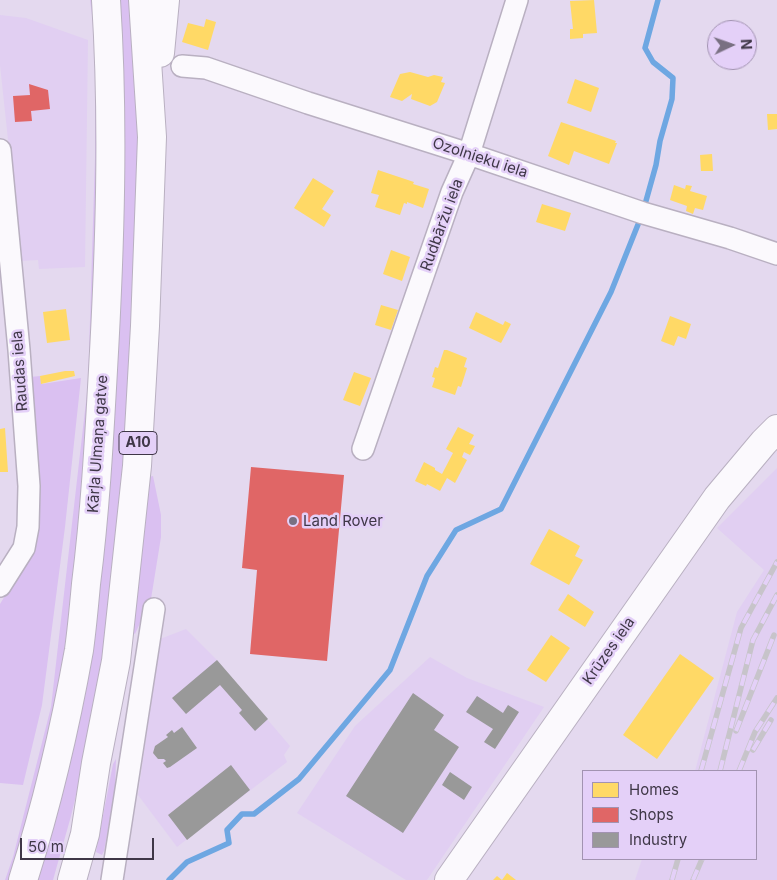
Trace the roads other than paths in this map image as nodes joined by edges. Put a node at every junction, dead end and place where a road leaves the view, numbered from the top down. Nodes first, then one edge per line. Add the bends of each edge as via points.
1 (106, 0) edge
2 (143, 0) edge
3 (164, 0) edge
4 (518, 0) edge
5 (182, 66) dead end
6 (152, 137) junction
7 (0, 150) edge
8 (469, 154) junction
9 (777, 254) edge
10 (777, 429) edge
11 (363, 449) dead end
12 (0, 586) edge
13 (154, 610) dead end
14 (23, 880) edge
15 (72, 880) edge
16 (112, 880) edge
17 (449, 880) edge

1 - 14 main road, Kārļa Ulmaņa gatve / A10 via 111,162 109,267 90,554 79,648 62,738 42,821
2 - 6 main road, A10
3 - 6 main road
4 - 8 street, Rudbāržu iela
5 - 8 street, Ozolnieku iela via 206,68
6 - 15 main road, A10 via 137,466 116,661 85,834
7 - 12 street, Raudas iela via 28,486 28,527 24,548
8 - 9 street, Ozolnieku iela
8 - 11 street, Rudbāržu iela via 452,192
10 - 17 main road, Krūzes iela via 717,498
13 - 16 street

